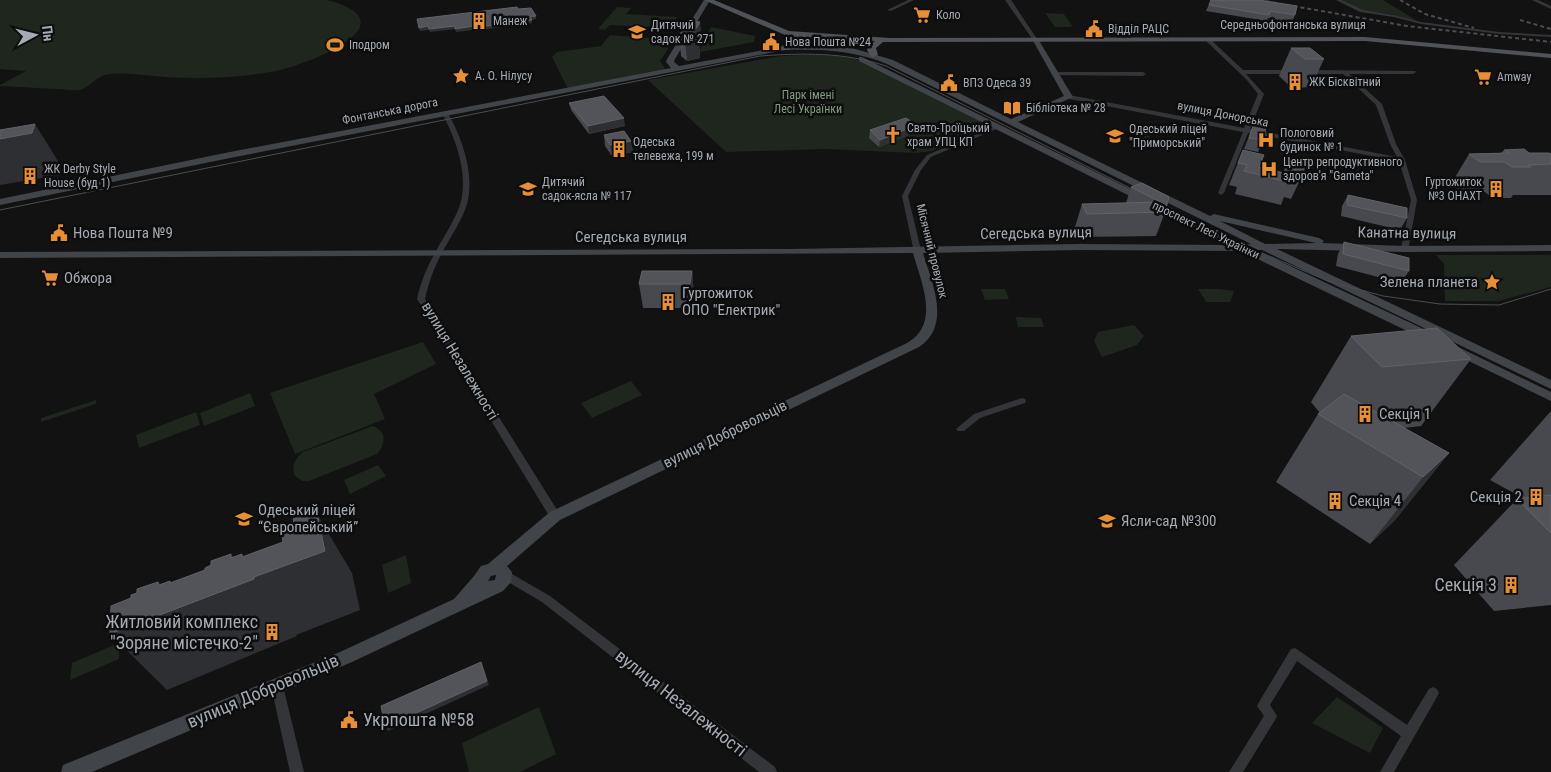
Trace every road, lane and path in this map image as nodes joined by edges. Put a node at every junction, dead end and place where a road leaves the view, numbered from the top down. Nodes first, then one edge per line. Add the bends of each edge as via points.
1 (707, 0) edge
2 (912, 0) edge
3 (1007, 0) edge
4 (1338, 0) edge
5 (1534, 0) edge
6 (1551, 8) edge
7 (888, 10) dead end
8 (788, 33) junction
9 (1551, 36) edge
10 (827, 37) junction
11 (1035, 39) junction
12 (1207, 39) junction
13 (806, 40) junction
14 (890, 40) junction
15 (879, 42) junction
16 (787, 48) junction
17 (833, 50) junction
18 (874, 55) junction
19 (1551, 55) edge
20 (866, 60) junction
21 (677, 69) junction
22 (1242, 72) junction
23 (1344, 72) junction
24 (1413, 72) dead end
25 (1054, 74) junction
26 (1143, 74) dead end
27 (1069, 97) junction
28 (445, 113) junction
29 (1011, 122) junction
30 (998, 127) junction
31 (1246, 129) junction
32 (1402, 160) junction
33 (1221, 193) dead end
34 (0, 202) edge
35 (1196, 213) junction
36 (1262, 246) junction
37 (1344, 246) junction
38 (1242, 248) junction
39 (1551, 248) edge
40 (1405, 249) junction
41 (917, 250) junction
42 (438, 252) junction
43 (0, 255) edge
44 (933, 314) joint
45 (1551, 385) edge
46 (1551, 397) edge
47 (1022, 401) dead end
48 (961, 429) dead end
49 (555, 516) junction
50 (499, 579) junction
51 (278, 686) junction
52 (1433, 693) dead end
53 (1409, 734) junction
54 (70, 772) edge
55 (297, 772) edge
56 (770, 772) edge
57 (1236, 772) edge
58 (1387, 772) edge

1 - 8 main road
1 - 21 main road via 671,59
2 - 7 street
3 - 11 street
4 - 9 street, Середньофонтанська вулиця via 1362,11 1430,25
5 - 6 street
8 - 10 main road, Середньофонтанська вулиця
8 - 13 main road, Середньофонтанська вулиця
8 - 16 main road via 792,39
10 - 13 main road
10 - 14 main road, Середньофонтанська вулиця
11 - 12 main road, Середньофонтанська вулиця
11 - 14 main road, Середньофонтанська вулиця
11 - 19 main road, Середньофонтанська вулиця via 1362,36
11 - 25 main road
12 - 19 main road, Середньофонтанська вулиця via 1371,40
12 - 22 street
13 - 15 main road, Середньофонтанська вулиця
13 - 16 main road
13 - 17 main road, проспект Лесі Українки
14 - 15 main road, Середньофонтанська вулиця
15 - 18 main road via 872,47
16 - 17 main road, проспект Лесі Українки
16 - 21 main road, Фонтанська дорога
17 - 18 main road, проспект Лесі Українки
17 - 20 main road, проспект Лесі Українки
18 - 20 main road via 867,56
18 - 29 main road, проспект Лесі Українки
20 - 30 main road, проспект Лесі Українки
21 - 28 main road, Фонтанська дорога
22 - 23 street
22 - 31 street via 1261,94
23 - 24 street
23 - 32 street via 1378,104
25 - 26 street
25 - 27 main road
27 - 29 main road
27 - 31 street, вулиця Донорська
28 - 34 main road, Фонтанська дорога
28 - 42 street, вулиця Незалежності via 464,159 465,193 464,204
29 - 35 main road, проспект Лесі Українки
30 - 38 main road, проспект Лесі Українки
30 - 41 street, Місячний провулок via 929,156 918,170 905,196
31 - 32 street, вулиця Донорська
31 - 33 street
32 - 40 street via 1414,200
35 - 36 main road, проспект Лесі Українки
35 - 37 main road
36 - 37 main road, Канатна вулиця
36 - 38 main road, Сегедська вулиця
36 - 45 main road, проспект Лесі Українки
37 - 40 main road, Канатна вулиця
38 - 41 main road, Сегедська вулиця
38 - 46 main road, проспект Лесі Українки
39 - 40 main road, Канатна вулиця
41 - 42 main road, Сегедська вулиця
41 - 44 main road, Місячний провулок
42 - 43 main road, Сегедська вулиця
42 - 49 street, вулиця Незалежності via 421,299
44 - 49 main road, вулиця Добровольців via 924,338 902,351
47 - 48 street via 977,416
49 - 50 main road, вулиця Добровольців via 510,554
50 - 51 main road, вулиця Добровольців via 454,606
50 - 56 street, вулиця Незалежності via 546,599
51 - 54 main road, вулиця Добровольців
51 - 55 street
52 - 53 street
53 - 57 street via 1295,653 1263,706 1271,716
53 - 58 street

